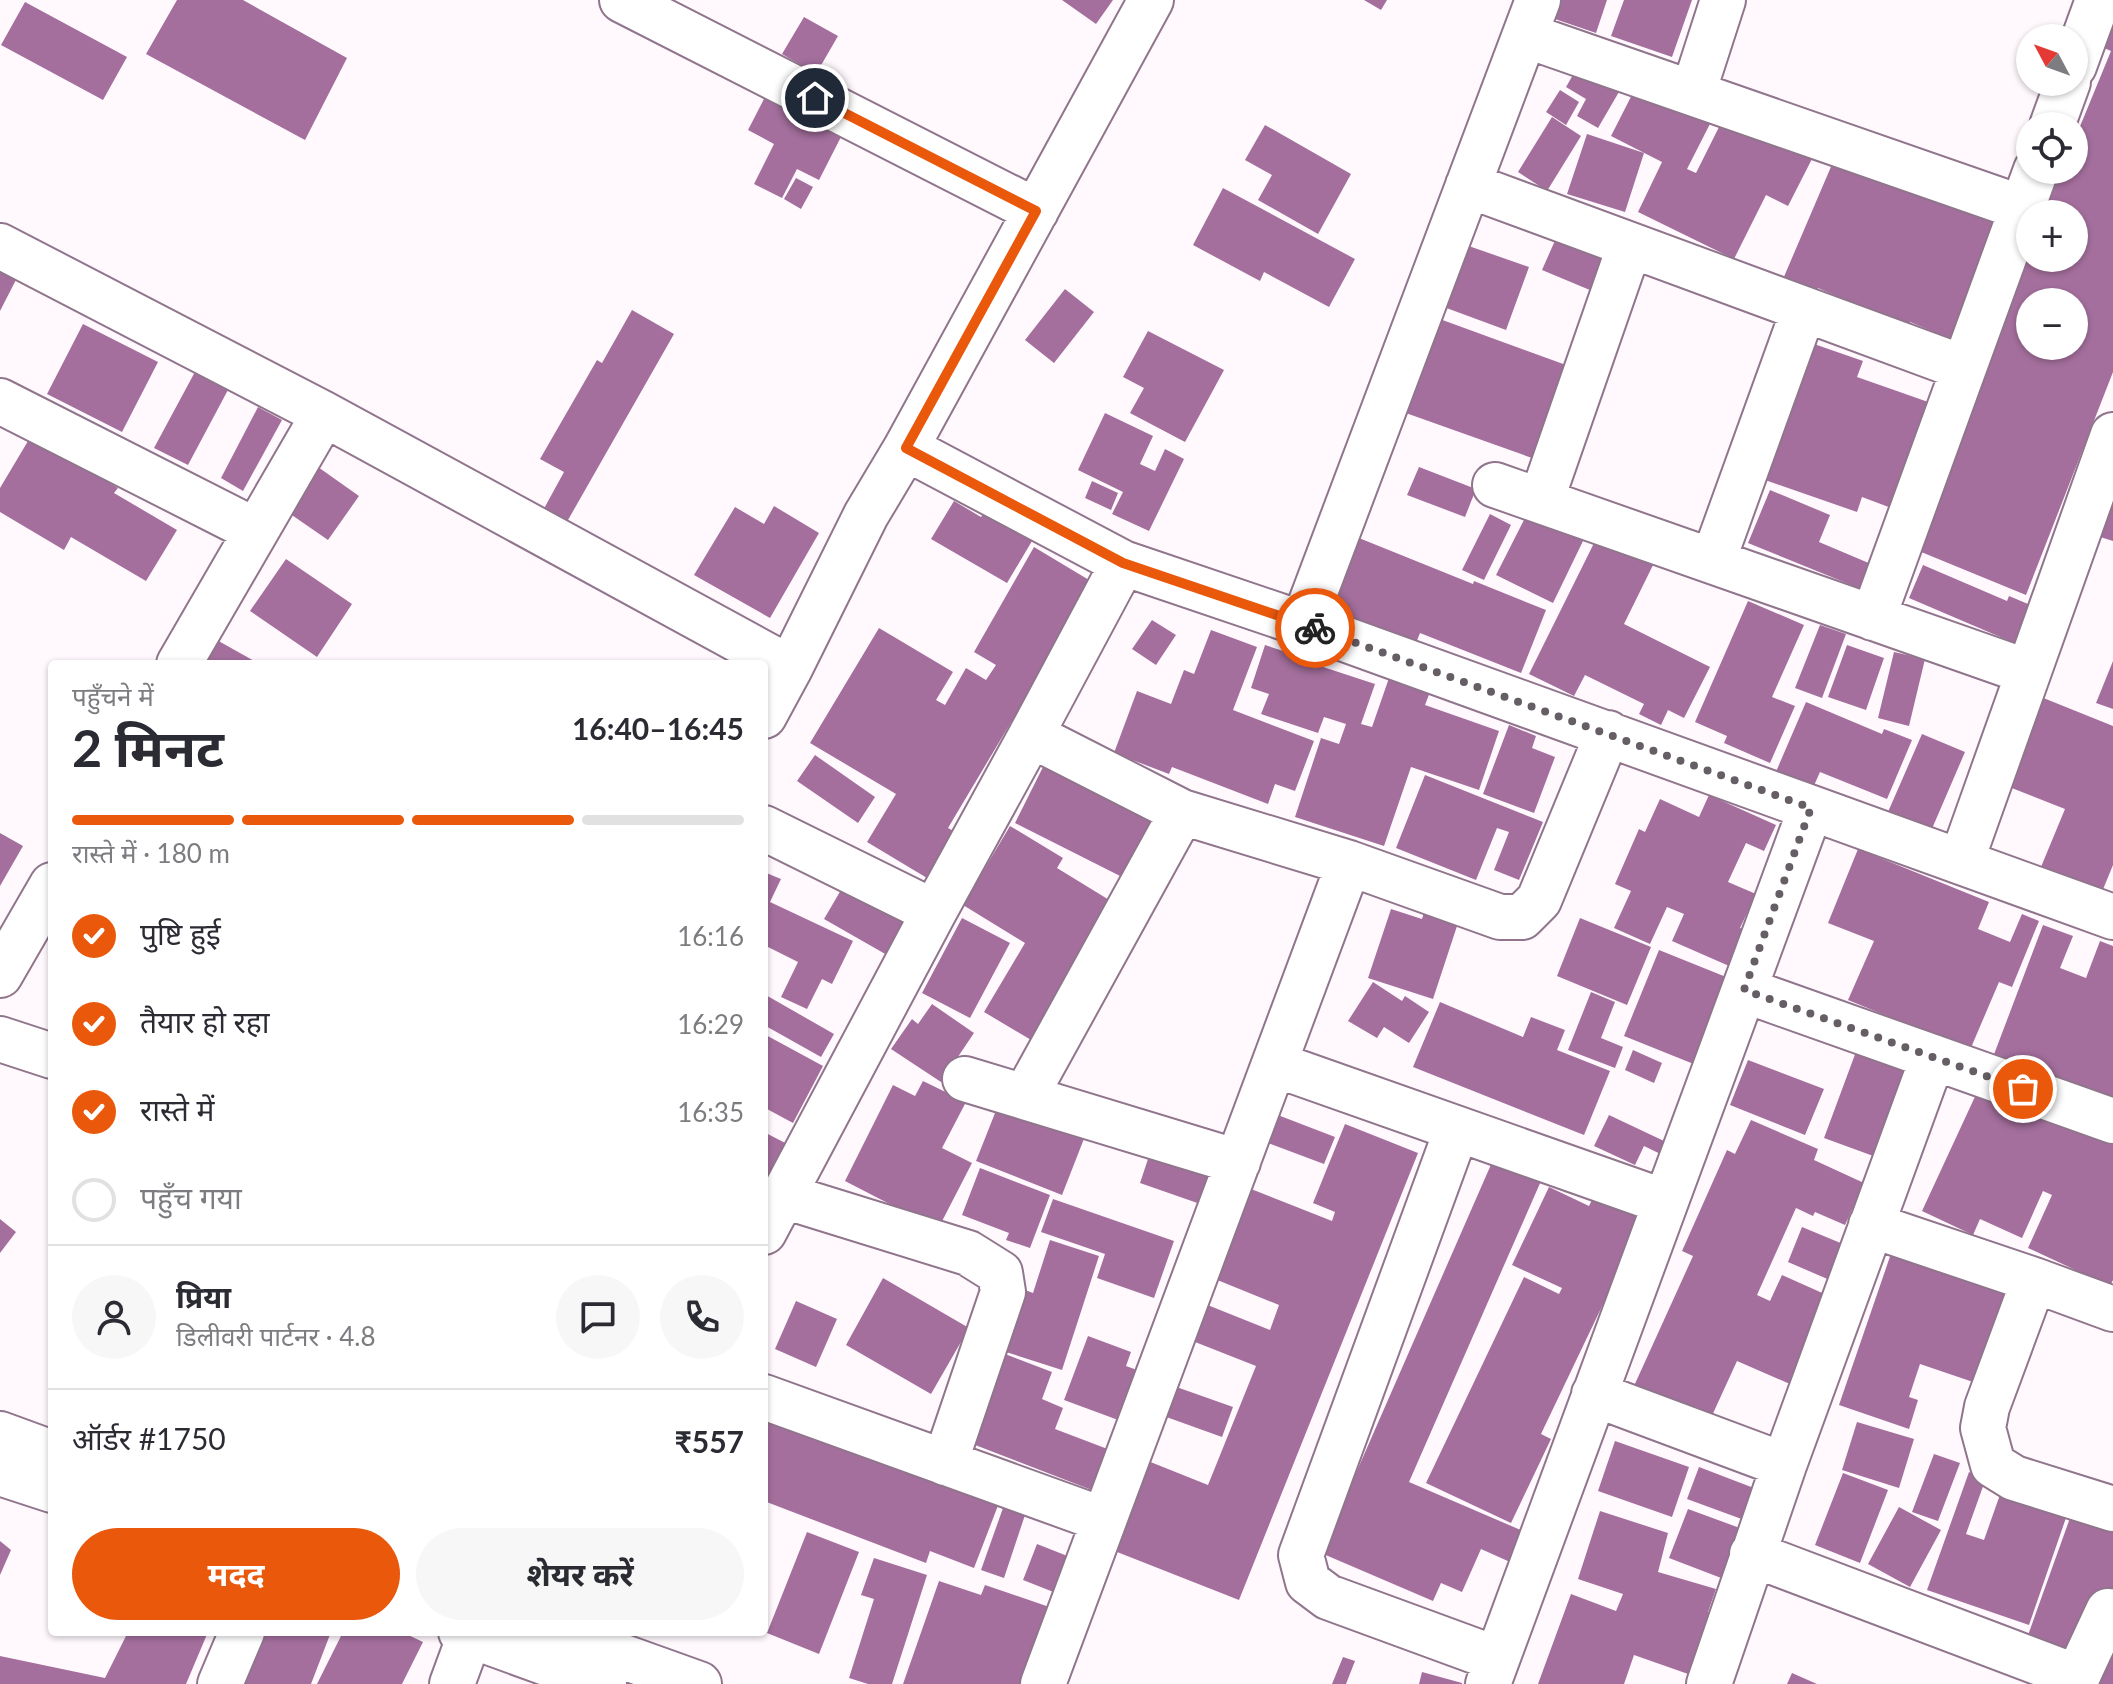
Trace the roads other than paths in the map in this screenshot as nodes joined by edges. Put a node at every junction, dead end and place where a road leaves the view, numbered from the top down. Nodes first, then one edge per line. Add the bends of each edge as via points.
1 (622, 0) edge
2 (1151, 0) edge
3 (1723, 0) edge
4 (2098, 0) edge
5 (1532, 17) edge
6 (2088, 28) edge
7 (1693, 93) junction
8 (1468, 185) junction
9 (2029, 189) edge
10 (1036, 211) junction
11 (1630, 245) junction
12 (0, 246) edge
13 (1804, 309) junction
14 (1964, 368) junction
15 (0, 401) edge
16 (324, 414) junction
17 (2113, 435) edge
18 (906, 448) junction
19 (1495, 485) dead end
20 (1541, 501) junction
21 (256, 531) junction
22 (1713, 561) junction
23 (1123, 563) junction
24 (1873, 618) junction
25 (1303, 624) junction
26 (181, 660) edge
27 (790, 668) junction
28 (2028, 672) junction
29 (768, 709) edge
30 (1608, 733) junction
31 (1031, 735) junction
32 (1811, 808) junction
33 (1182, 812) junction
34 (768, 830) edge
35 (1961, 862) junction
36 (1349, 863) junction
37 (48, 892) edge
38 (934, 912) junction
39 (2113, 917) edge
40 (0, 975) edge
41 (1744, 990) junction
42 (0, 1039) edge
43 (48, 1055) edge
44 (1933, 1057) junction
45 (1274, 1064) junction
46 (965, 1079) dead end
47 (1025, 1097) junction
48 (2113, 1121) edge
49 (1457, 1129) junction
50 (1238, 1162) junction
51 (1665, 1202) junction
52 (774, 1214) edge
53 (1871, 1225) junction
54 (2034, 1280) junction
55 (2113, 1309) edge
56 (1594, 1394) junction
57 (768, 1398) edge
58 (0, 1434) edge
59 (48, 1452) edge
60 (945, 1463) junction
61 (1784, 1465) junction
62 (0, 1473) edge
63 (48, 1489) edge
64 (2113, 1509) edge
65 (1104, 1520) junction
66 (1752, 1554) junction
67 (2108, 1611) dead end
68 (240, 1636) edge
69 (465, 1636) edge
70 (474, 1636) edge
71 (565, 1636) edge
72 (1493, 1671) edge
73 (2075, 1680) edge
74 (220, 1684) edge
75 (452, 1684) edge
76 (604, 1684) edge
77 (699, 1684) edge
78 (1043, 1684) edge
79 (1709, 1684) edge

1 - 10 street
2 - 10 street
3 - 7 street
4 - 6 street
5 - 7 street
5 - 8 street
7 - 9 street
8 - 11 street
8 - 25 street
9 - 14 street
10 - 18 street
11 - 13 street
11 - 20 street
12 - 16 street
13 - 14 street
13 - 22 street
14 - 24 street
15 - 21 street
16 - 21 street
16 - 27 street
17 - 28 street
18 - 23 street
18 - 27 street via 866,515
19 - 20 street
20 - 22 street
21 - 26 street
22 - 24 street
23 - 25 street
23 - 31 street
24 - 28 street
25 - 30 street
27 - 29 street
28 - 35 street
30 - 32 street
30 - 36 street via 1539,900 1522,917 1500,917
31 - 33 street
31 - 38 street
32 - 35 street
32 - 41 street
33 - 36 street
33 - 47 street
34 - 38 street
35 - 39 street
36 - 45 street
37 - 40 street
38 - 52 street
41 - 44 street
41 - 51 street
42 - 43 street
44 - 48 street
44 - 53 street
45 - 49 street
45 - 50 street
46 - 47 street
47 - 50 street
49 - 51 street
49 - 72 street via 1301,1555 1308,1582 1328,1597
50 - 65 street
51 - 56 street
52 - 60 street via 968,1253 1000,1273 1003,1292
53 - 54 street
53 - 61 street
54 - 55 street
54 - 64 street via 1987,1407 1983,1428 1993,1465 2014,1478
56 - 61 street
56 - 72 street
57 - 60 street
58 - 59 street
60 - 65 street
61 - 66 street
62 - 63 street
65 - 78 street
66 - 73 street
66 - 79 street
67 - 73 street
68 - 74 street
69 - 75 street
70 - 76 street
71 - 77 street

